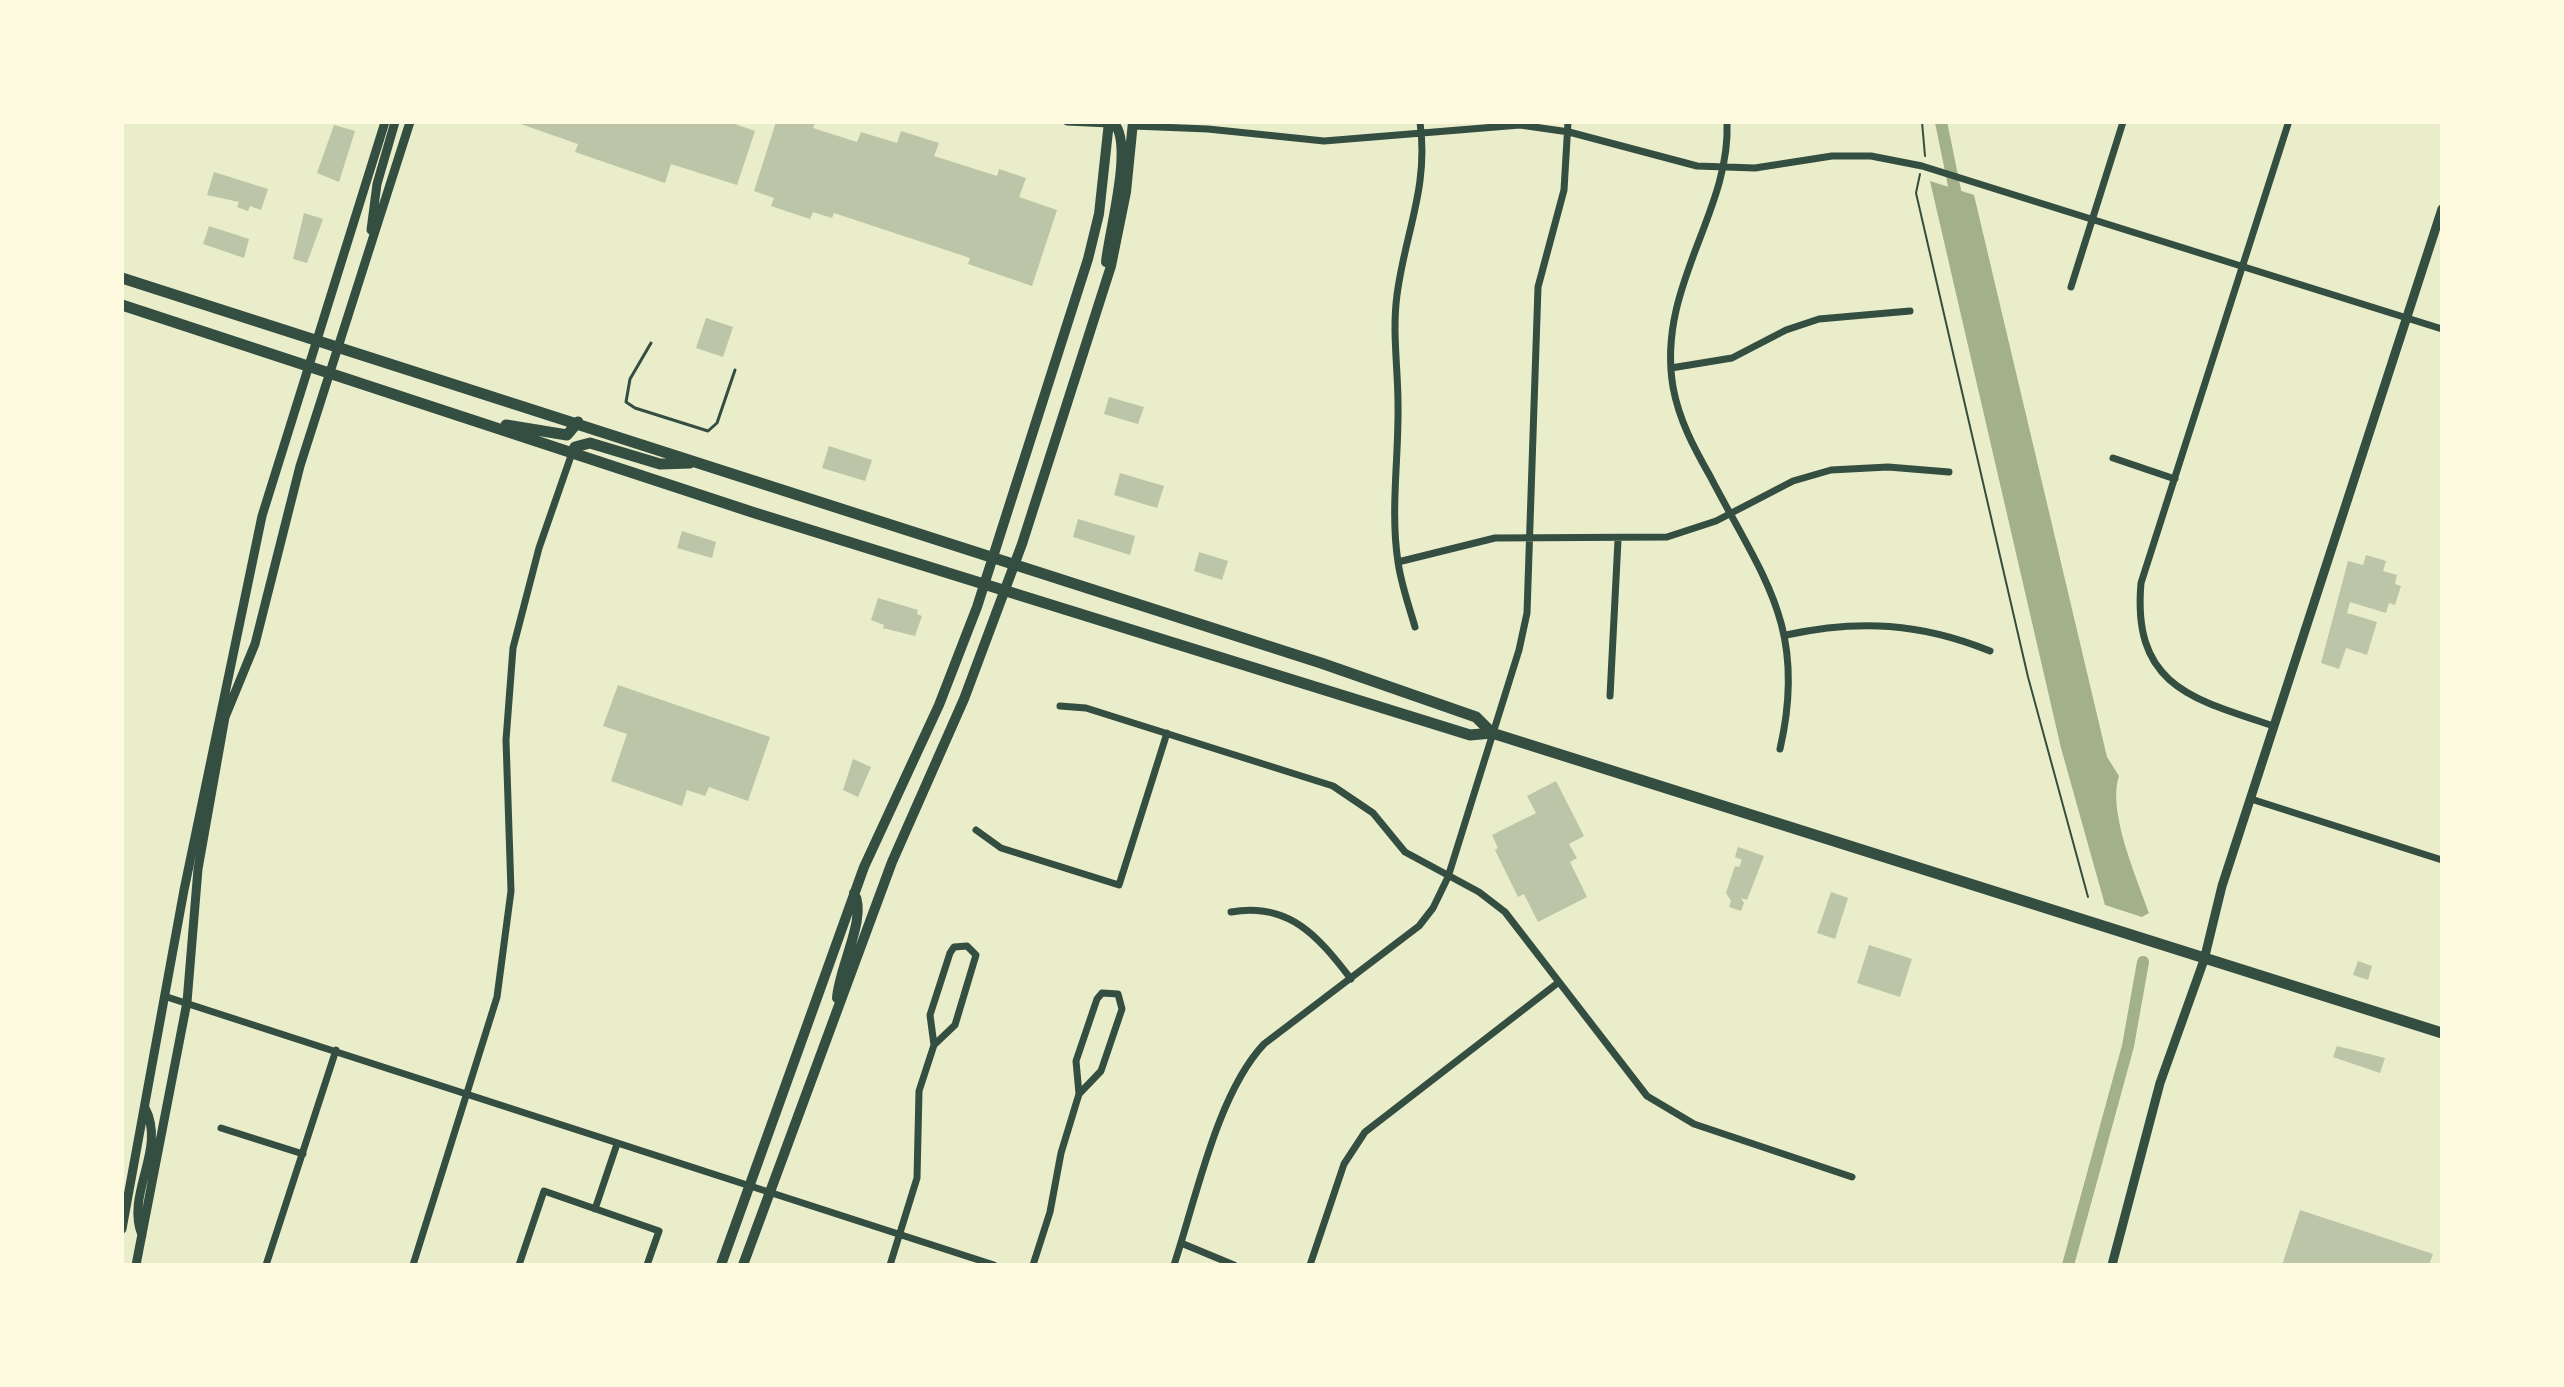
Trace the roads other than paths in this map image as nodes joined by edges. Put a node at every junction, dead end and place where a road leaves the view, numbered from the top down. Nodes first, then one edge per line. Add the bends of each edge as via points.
1 (385, 122) edge
2 (395, 122) edge
3 (410, 122) edge
4 (1067, 122) edge
5 (1420, 122) edge
6 (1568, 122) edge
7 (1727, 122) edge
8 (2123, 122) edge
9 (1109, 123) edge
10 (1130, 123) edge
11 (2288, 124) dead end
12 (1421, 132) junction
13 (1569, 132) junction
14 (1722, 168) junction
15 (2442, 209) edge
16 (2092, 220) junction
17 (370, 245) junction
18 (2241, 267) junction
19 (122, 278) edge
20 (122, 286) edge
21 (2071, 287) dead end
22 (156, 288) junction
23 (1104, 290) junction
24 (122, 305) edge
25 (1910, 311) dead end
26 (2406, 318) junction
27 (2442, 329) edge
28 (317, 339) junction
29 (651, 343) dead end
30 (338, 346) junction
31 (309, 367) junction
32 (1671, 368) junction
33 (735, 370) dead end
34 (330, 374) junction
35 (469, 420) junction
36 (578, 422) junction
37 (572, 453) junction
38 (2113, 458) dead end
39 (698, 463) junction
40 (1949, 472) dead end
41 (2175, 479) junction
42 (1729, 513) junction
43 (1529, 538) junction
44 (1618, 540) junction
45 (993, 559) junction
46 (1398, 562) junction
47 (1014, 565) junction
48 (985, 585) junction
49 (1005, 591) junction
50 (1415, 627) dead end
51 (1786, 635) junction
52 (1990, 651) dead end
53 (1610, 696) dead end
54 (1060, 706) dead end
55 (2274, 726) junction
56 (1167, 733) junction
57 (1492, 733) junction
58 (1780, 749) dead end
59 (2251, 799) junction
60 (976, 830) dead end
61 (2442, 860) edge
62 (1448, 877) junction
63 (854, 893) junction
64 (1231, 912) dead end
65 (2204, 960) junction
66 (1351, 979) junction
67 (1559, 982) junction
68 (167, 997) junction
69 (187, 1002) junction
70 (837, 1010) junction
71 (2442, 1033) edge
72 (934, 1045) junction
73 (336, 1050) junction
74 (469, 1094) junction
75 (1079, 1094) junction
76 (145, 1108) junction
77 (221, 1128) dead end
78 (617, 1144) junction
79 (303, 1154) junction
80 (1852, 1177) dead end
81 (747, 1186) junction
82 (771, 1194) junction
83 (595, 1209) junction
84 (122, 1229) edge
85 (142, 1235) junction
86 (900, 1235) junction
87 (1181, 1243) junction
88 (136, 1265) edge
89 (266, 1265) edge
90 (413, 1265) edge
91 (519, 1265) edge
92 (647, 1265) edge
93 (721, 1265) edge
94 (743, 1265) edge
95 (890, 1265) edge
96 (994, 1265) edge
97 (1033, 1265) edge
98 (1174, 1265) edge
99 (1234, 1265) edge
100 (1310, 1265) edge
101 (2112, 1265) edge

1 - 28 street
2 - 17 street via 377,184
3 - 17 street
4 - 9 street
5 - 12 street
6 - 13 street
7 - 14 street
8 - 16 street
9 - 23 main road via 1121,133 1121,152
9 - 45 main road via 1104,186 1088,259
10 - 12 street via 1310,141
10 - 23 main road via 1124,205
11 - 18 street
12 - 13 street via 1505,125
12 - 46 street via 1421,192 1395,313
13 - 14 street via 1663,159
13 - 43 street via 1564,190 1538,287
14 - 16 street via 1871,156 1931,168
14 - 32 street via 1676,305
15 - 26 street
16 - 18 street
16 - 21 street
17 - 30 street
18 - 26 street
18 - 41 street
19 - 22 main road
20 - 22 main road
22 - 28 main road
23 - 47 main road
24 - 31 main road
25 - 32 street via 1819,319 1732,358
26 - 27 street
26 - 55 street
28 - 30 main road
28 - 31 street
29 - 33 lane via 625,395 629,405 648,412 708,431 717,423
30 - 34 street
30 - 36 main road
31 - 34 main road
31 - 68 street via 254,552
32 - 42 street via 1687,434
34 - 35 main road
34 - 69 street via 289,505 262,620 225,717 200,847
35 - 36 main road via 567,435
35 - 37 main road
36 - 39 main road
37 - 39 main road via 590,443 660,464
37 - 48 main road
37 - 74 street via 539,548 513,648 506,740 511,891 497,997
38 - 41 street
39 - 45 main road
40 - 42 street via 1831,470 1784,484
41 - 55 street via 2141,583 2138,616 2146,646 2177,688 2201,702
42 - 44 street via 1667,537
42 - 51 street via 1776,602
43 - 44 street
43 - 46 street via 1475,541
43 - 57 street via 1523,633
44 - 53 street
45 - 47 main road
45 - 48 main road
46 - 50 street
47 - 49 main road
47 - 57 main road via 1476,717
48 - 49 main road
48 - 63 main road via 944,694
49 - 57 main road via 1470,735
49 - 70 main road via 960,710 896,851
51 - 52 street via 1837,625 1896,625 1954,636
51 - 58 street via 1790,692
54 - 56 street via 1086,708
55 - 59 street
56 - 60 street via 1119,885 1001,848
56 - 62 street via 1333,786 1373,813 1405,852
57 - 62 street
57 - 65 main road
59 - 61 street
59 - 65 street
62 - 66 street via 1419,926
62 - 67 street via 1505,912
63 - 70 main road via 860,910 838,975
63 - 81 main road
64 - 66 street via 1256,908 1295,921 1329,950
65 - 71 main road
65 - 101 street via 2160,1083
66 - 87 street via 1264,1044 1245,1067
67 - 80 street via 1634,1082 1664,1108 1694,1124
67 - 100 street via 1365,1132 1344,1164
68 - 69 street
68 - 76 street
69 - 73 street
69 - 85 street
70 - 82 main road
72 - 72 street via 955,1025 975,961 967,946 954,947 950,953 930,1023
72 - 86 street via 919,1091 917,1178
73 - 74 street
73 - 79 street
74 - 78 street
74 - 90 street
75 - 75 street via 1101,1071 1122,1009 1118,994 1102,993 1097,999 1076,1061
75 - 97 street
76 - 84 street
76 - 85 street via 152,1135 136,1217
77 - 79 street
78 - 81 street
78 - 83 street
79 - 89 street
81 - 82 street
81 - 93 main road
82 - 86 street
82 - 94 main road
83 - 91 street via 544,1191
83 - 92 street via 659,1231
85 - 88 street
86 - 95 street
86 - 96 street
87 - 98 street
87 - 99 street

